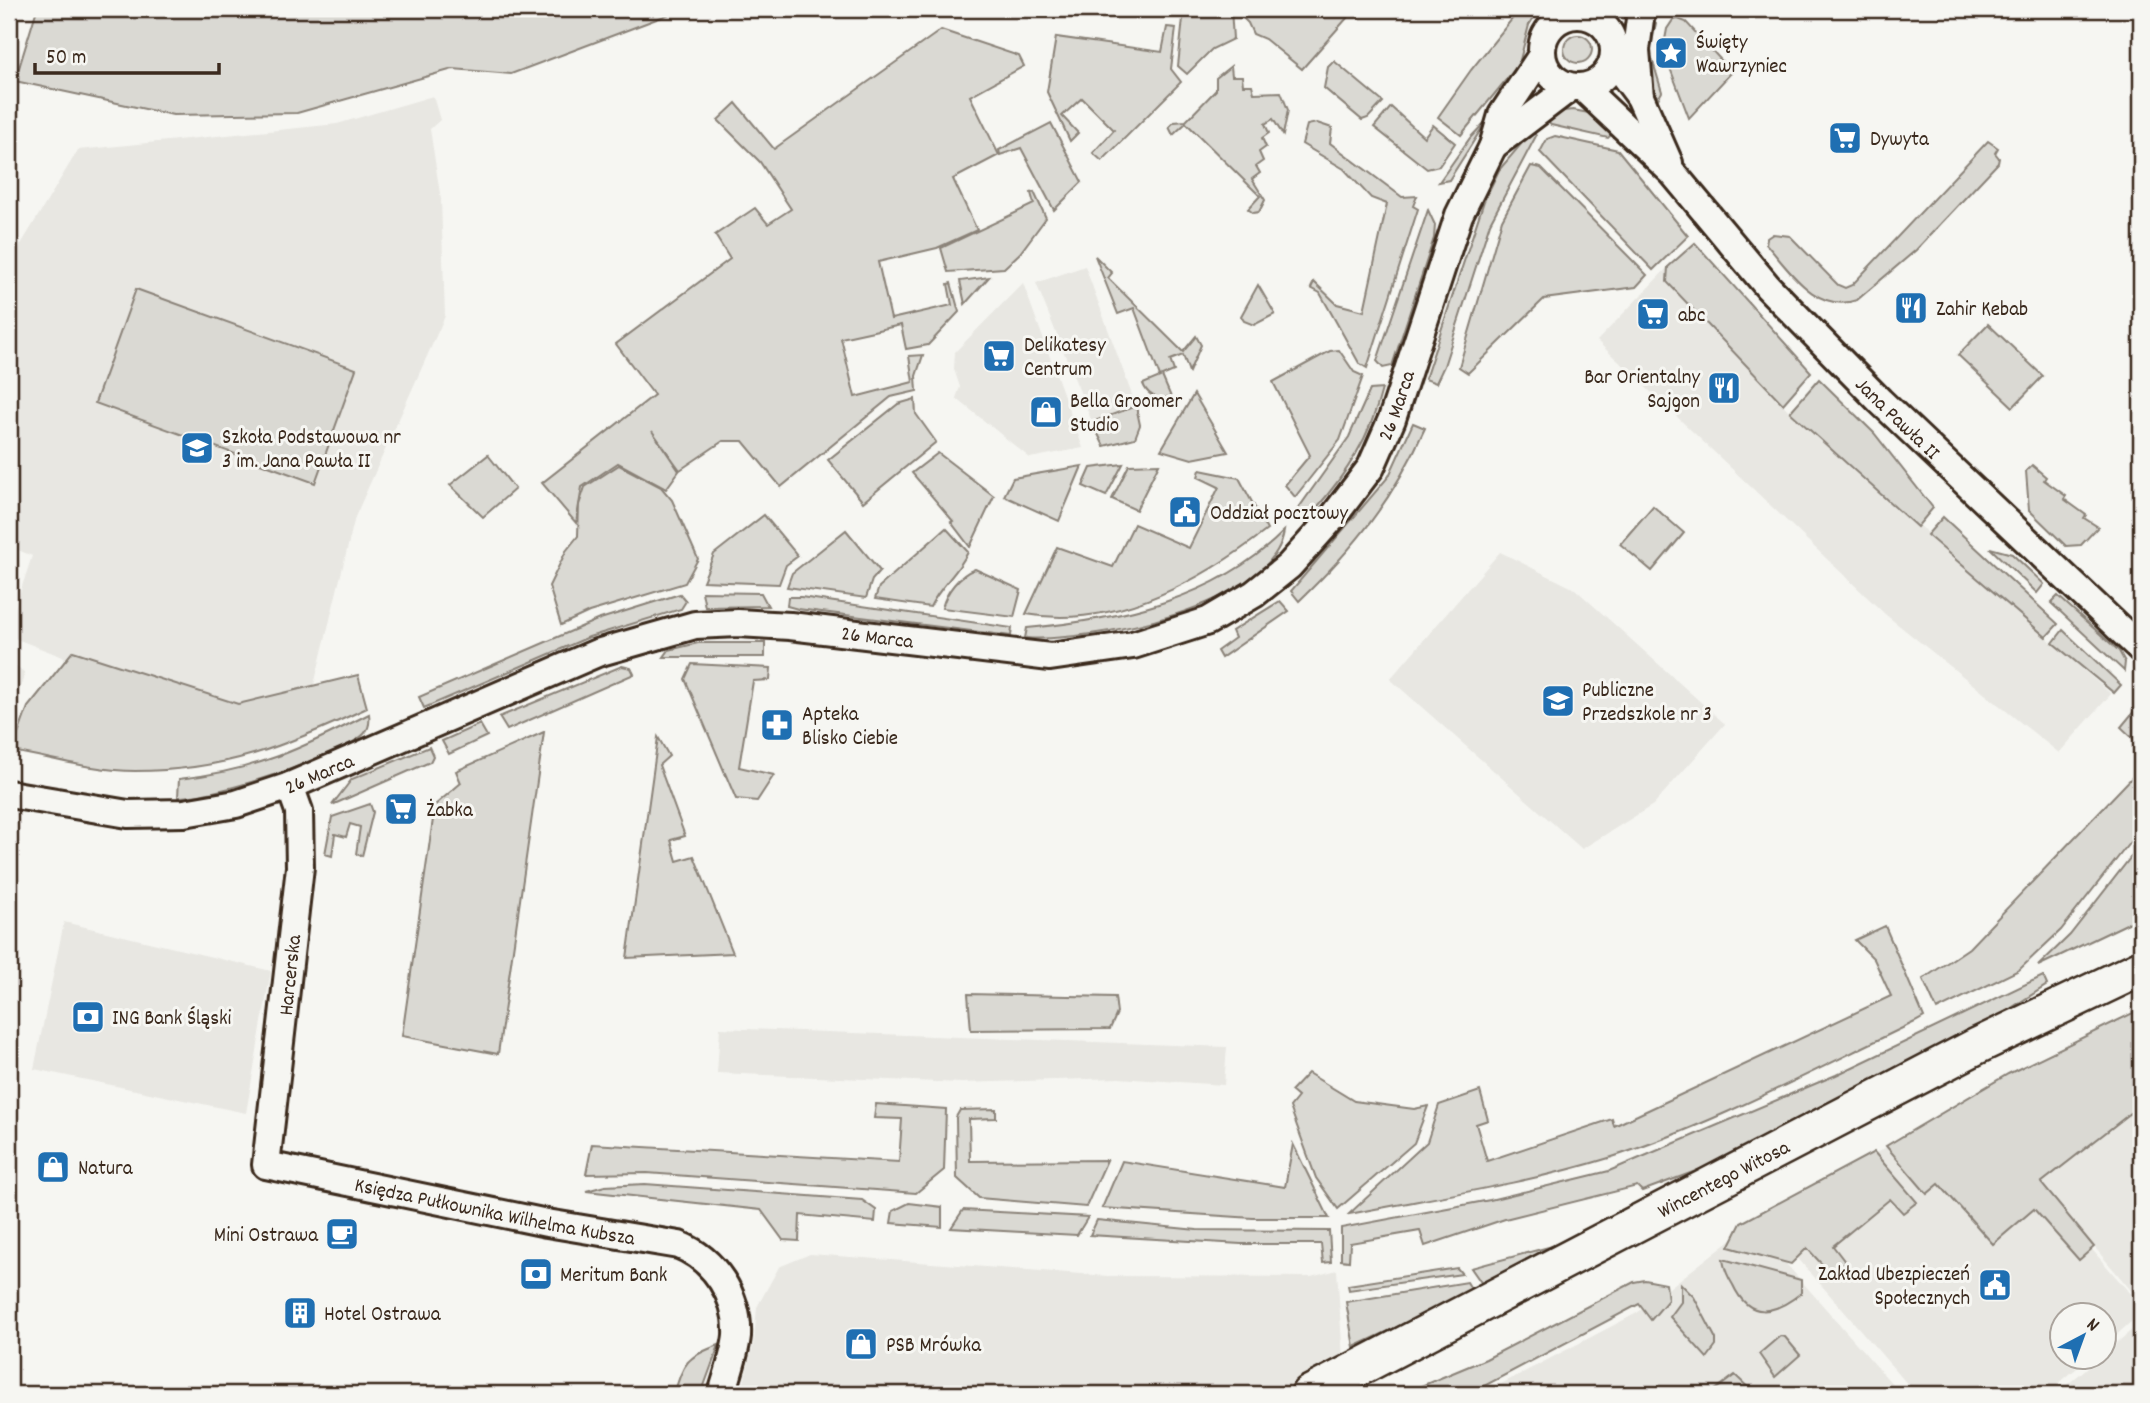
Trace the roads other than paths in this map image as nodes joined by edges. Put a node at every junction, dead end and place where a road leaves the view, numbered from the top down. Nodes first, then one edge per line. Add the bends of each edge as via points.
1 (1642, 10) edge
2 (1584, 11) edge
3 (1613, 52) junction
4 (1542, 55) junction
5 (1577, 87) junction
6 (1640, 97) junction
7 (1493, 146) junction
8 (1672, 172) junction
9 (2141, 649) edge
10 (290, 786) junction
11 (9, 794) edge
12 (2141, 968) edge
13 (2141, 989) edge
14 (266, 1165) joint
15 (722, 1394) edge
16 (1308, 1394) edge
17 (1363, 1394) edge

1 - 3 street
1 - 6 street via 1636,50
2 - 3 street via 1606,26
2 - 4 street via 1551,26 1542,42
3 - 5 street via 1602,78
3 - 6 street, Jana Pawła II
4 - 5 street via 1548,72
4 - 7 street, 26 Marca via 1502,115
5 - 7 street, 26 Marca
5 - 8 street, Jana Pawła II
6 - 8 street, Jana Pawła II
7 - 10 street, 26 Marca via 1458,215 1392,419 1371,467 1300,555 1230,610 1133,645 1050,657 782,625 679,628 571,663
8 - 9 street, Jana Pawła II via 1801,322 1958,478
10 - 11 street, 26 Marca via 236,804 155,815
10 - 14 street, Harcerska via 301,824 300,867
12 - 16 main road, Wincentego Witosa via 1975,1047
13 - 17 main road, Wincentego Witosa via 1852,1135
14 - 15 street, Księdza Pułkownika Wilhelma Kubsza via 547,1223 679,1245 697,1253 717,1272 737,1319 737,1338

